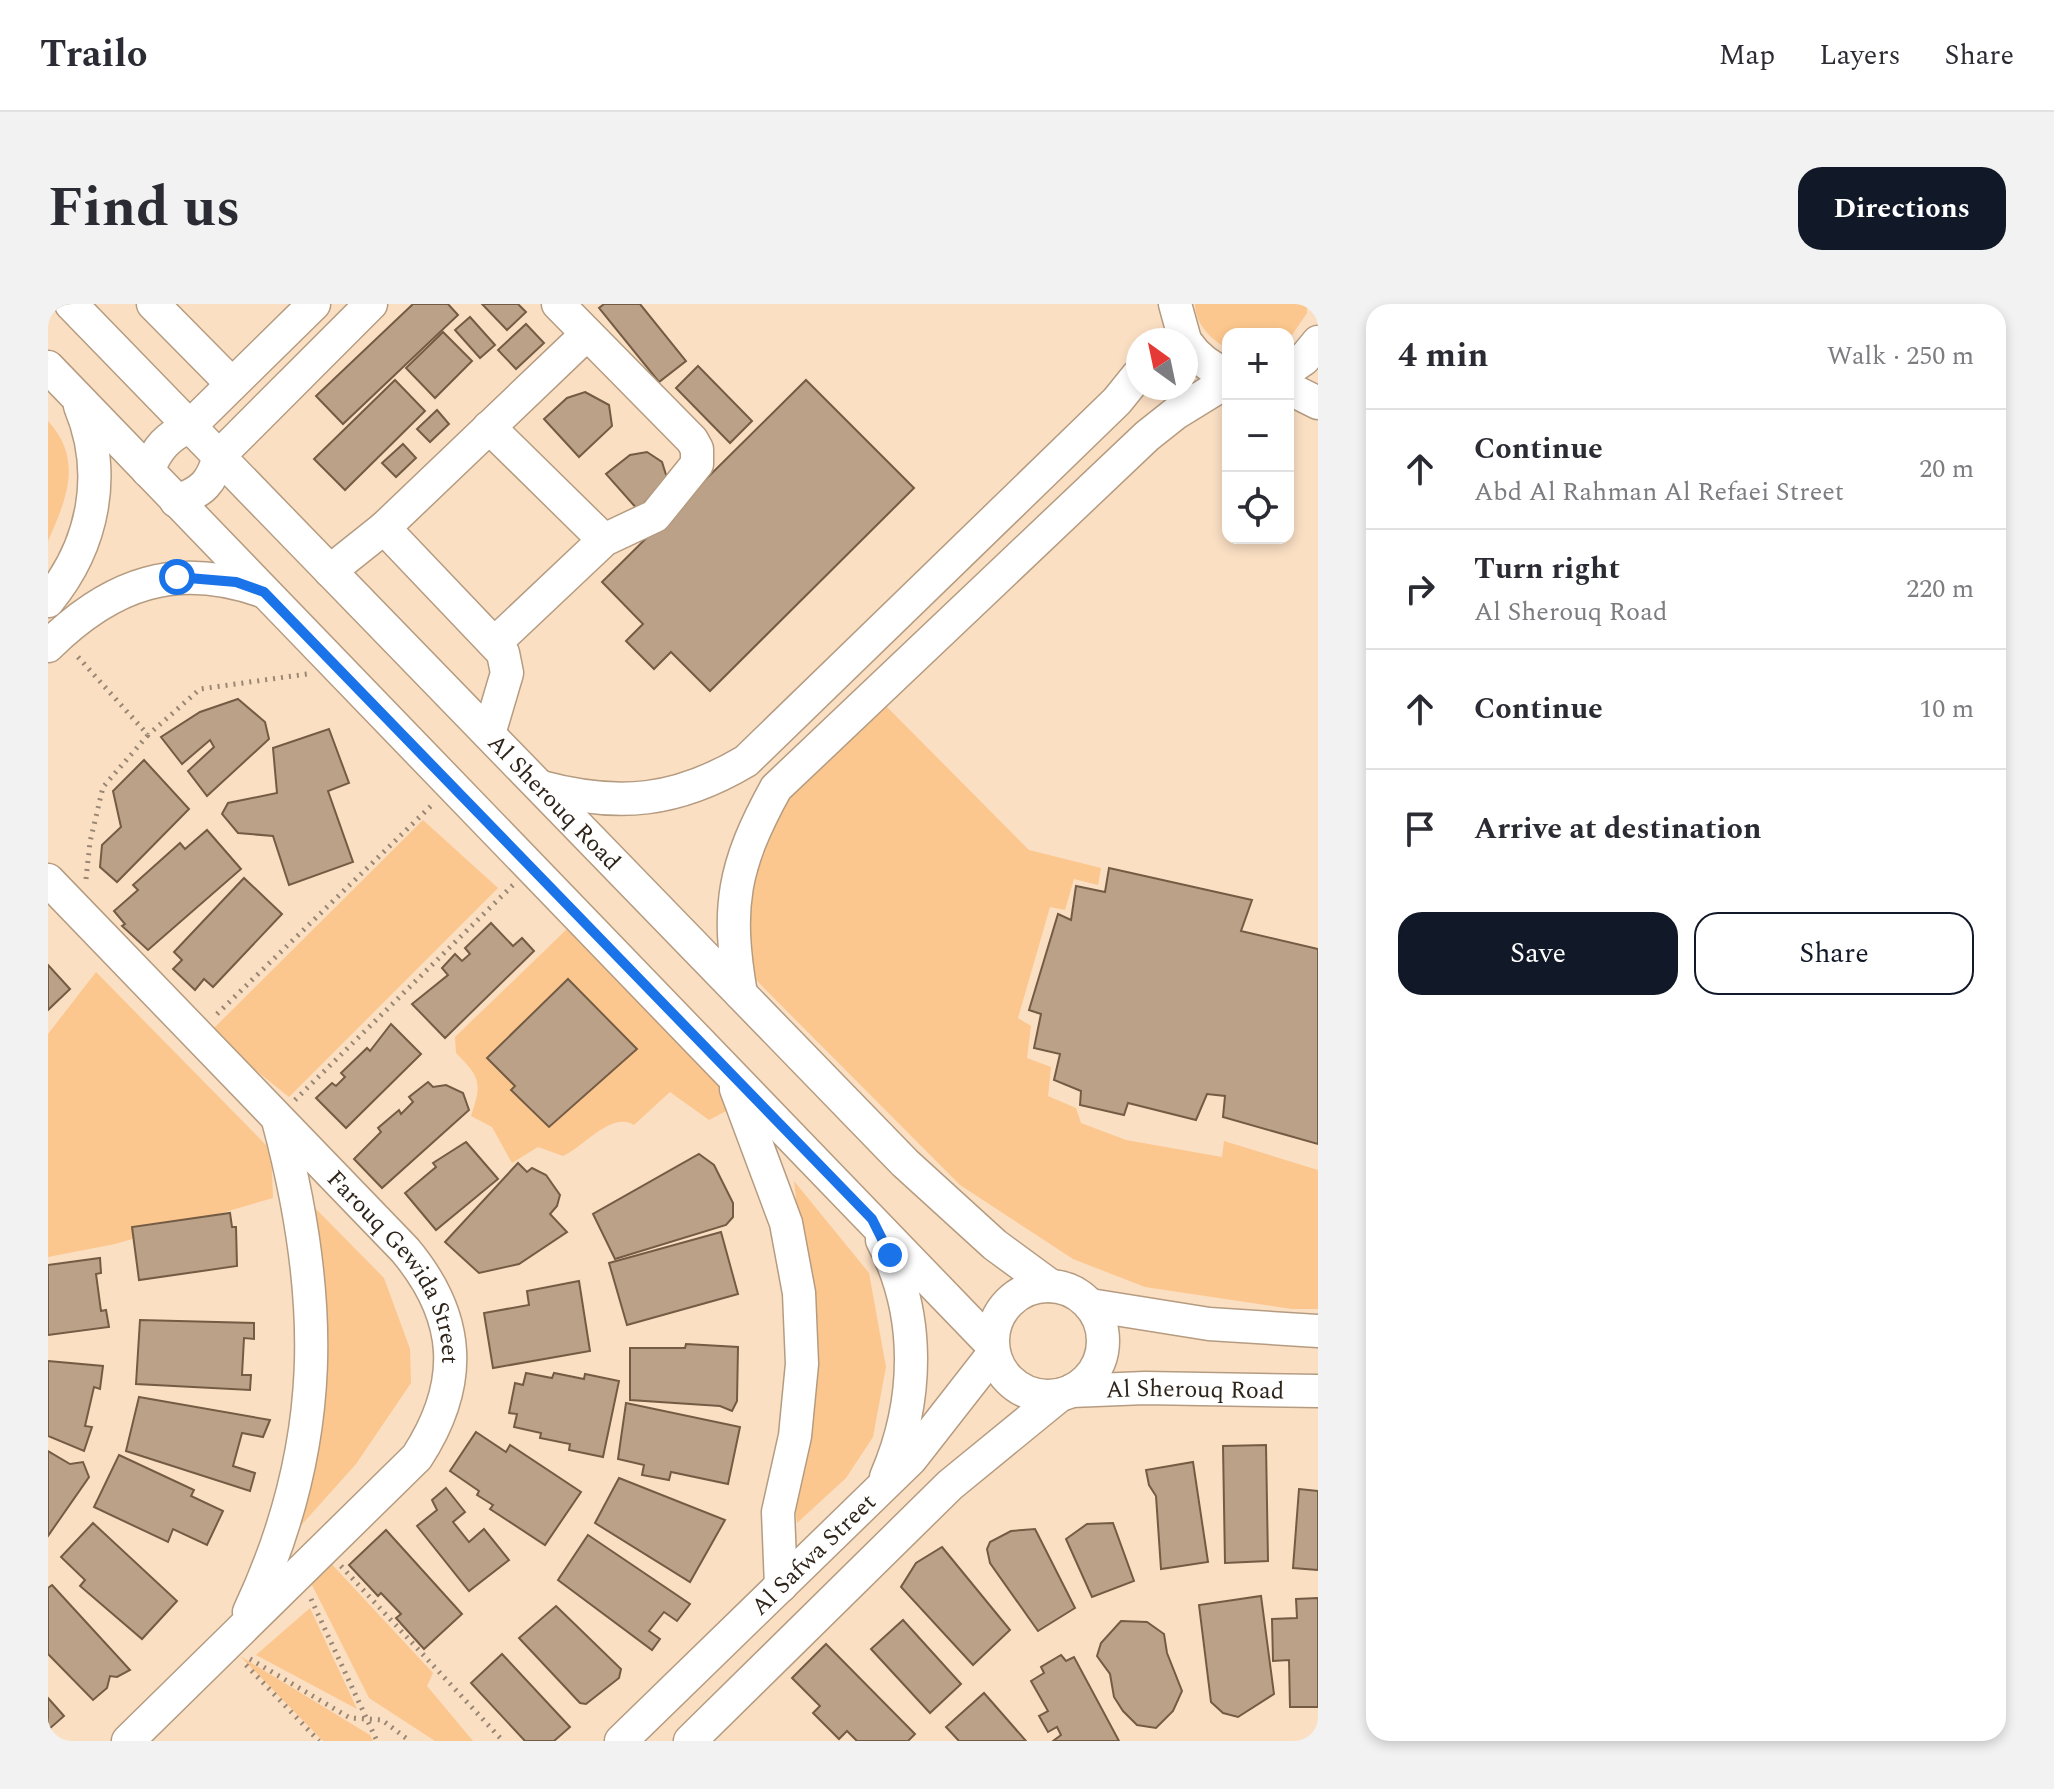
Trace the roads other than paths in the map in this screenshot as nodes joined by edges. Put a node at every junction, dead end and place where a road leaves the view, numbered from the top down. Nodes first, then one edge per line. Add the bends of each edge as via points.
1 (71, 304) edge
2 (153, 304) edge
3 (314, 304) edge
4 (371, 304) edge
5 (558, 304) edge
6 (1180, 324) edge
7 (587, 334) junction
8 (1318, 342) edge
9 (1294, 366) edge
10 (48, 367) edge
11 (1222, 375) edge
12 (236, 380) junction
13 (1222, 382) edge
14 (1126, 390) edge
15 (1294, 391) edge
16 (76, 395) junction
17 (1318, 403) edge
18 (271, 404) junction
19 (190, 426) junction
20 (489, 427) junction
21 (219, 456) junction
22 (148, 471) junction
23 (176, 501) junction
24 (384, 528) junction
25 (604, 540) junction
26 (958, 557) junction
27 (330, 571) junction
28 (987, 586) junction
29 (264, 592) junction
30 (48, 601) edge
31 (53, 641) edge
32 (496, 642) junction
33 (489, 734) junction
34 (541, 787) junction
35 (48, 880) edge
36 (741, 994) junction
37 (729, 1072) junction
38 (277, 1118) junction
39 (872, 1219) junction
40 (1051, 1286) junction
41 (1090, 1305) junction
42 (1318, 1331) edge
43 (993, 1349) junction
44 (1318, 1391) edge
45 (1066, 1393) junction
46 (880, 1490) junction
47 (781, 1586) junction
48 (233, 1637) junction
49 (128, 1741) edge
50 (621, 1741) edge
51 (690, 1741) edge

1 - 19 street, Al Sherouq Road
2 - 12 street
3 - 12 street
4 - 18 street
5 - 7 street
6 - 11 street via 1194,354
7 - 20 street
7 - 25 street via 697,449 697,464 655,516
8 - 9 street
10 - 16 street
12 - 18 street
12 - 19 street
13 - 28 street via 1147,436
14 - 26 street
15 - 17 street
16 - 22 street
16 - 30 street via 88,424 96,486 82,546
18 - 21 street
19 - 21 street, Al Sherouq Road
19 - 22 street via 156,451
20 - 24 street
20 - 25 street
21 - 23 street via 214,477 198,494
21 - 27 street, Al Sherouq Road
22 - 23 street
23 - 29 street
24 - 27 street
24 - 32 street
25 - 32 street
26 - 28 street
26 - 34 street via 746,761 713,780 680,792 622,800
27 - 33 street, Al Sherouq Road
28 - 36 street via 776,788 750,836 735,888 732,941
29 - 31 street via 207,577 148,582 94,606
29 - 37 street
32 - 33 street via 507,673
33 - 34 street, Al Sherouq Road
34 - 36 street, Al Sherouq Road
35 - 38 street, Farouq Gewida Street
36 - 40 street, Al Sherouq Road via 905,1163 995,1245
37 - 39 street
37 - 47 street via 786,1223 799,1293 802,1364 795,1436 778,1512
38 - 48 street via 308,1253 313,1301 310,1398 290,1505 262,1585
38 - 48 street, Farouq Gewida Street via 425,1274 449,1334 451,1367 446,1399 417,1457
39 - 43 street
39 - 46 street via 899,1281 911,1333 907,1414
40 - 41 street via 1079,1295
40 - 43 street via 1021,1292 1009,1302 993,1329
41 - 42 street via 1209,1324
41 - 45 street via 1103,1336 1102,1353 1095,1369
43 - 45 street via 1007,1379 1018,1388 1046,1397
43 - 46 street, Al Safwa Street via 940,1426
44 - 45 street, Al Sherouq Road via 1145,1388
45 - 51 street, Al Safwa Street via 950,1485
46 - 47 street, Al Safwa Street
47 - 50 street, Al Safwa Street
48 - 49 street, Farouq Gewida Street

